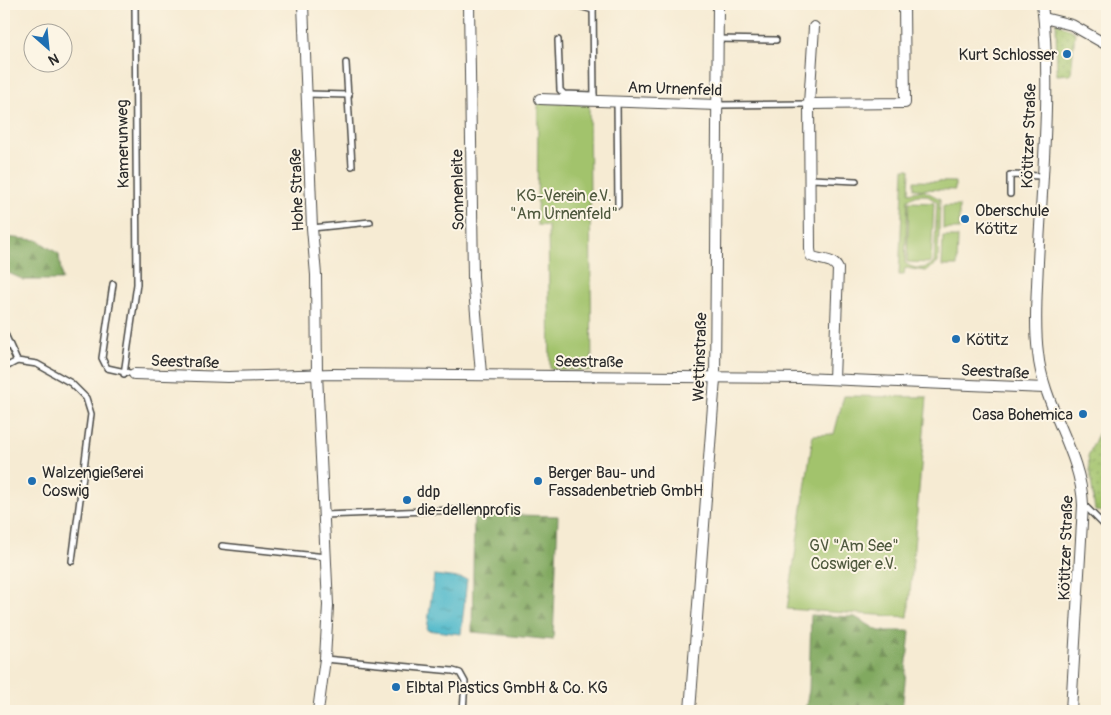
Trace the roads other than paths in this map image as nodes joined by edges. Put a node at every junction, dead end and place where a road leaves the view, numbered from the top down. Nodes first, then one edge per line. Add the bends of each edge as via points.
1 (135, 4) edge
2 (303, 4) edge
3 (468, 4) edge
4 (572, 4) edge
5 (593, 4) edge
6 (718, 4) edge
7 (904, 4) edge
8 (1042, 4) edge
9 (593, 10) junction
10 (1044, 18) junction
11 (814, 27) dead end
12 (718, 39) junction
13 (558, 40) dead end
14 (776, 40) dead end
15 (1107, 45) edge
16 (346, 63) dead end
17 (307, 94) junction
18 (349, 96) junction
19 (594, 98) junction
20 (540, 99) dead end
21 (617, 101) junction
22 (809, 104) junction
23 (718, 105) junction
24 (352, 166) dead end
25 (1042, 176) junction
26 (811, 179) junction
27 (856, 181) dead end
28 (1010, 194) dead end
29 (618, 205) dead end
30 (370, 222) dead end
31 (312, 228) junction
32 (113, 284) dead end
33 (4, 332) edge
34 (17, 361) junction
35 (4, 368) edge
36 (129, 374) junction
37 (317, 374) junction
38 (481, 374) junction
39 (715, 379) junction
40 (834, 379) junction
41 (1044, 388) junction
42 (1083, 505) junction
43 (480, 509) dead end
44 (324, 515) junction
45 (1107, 528) edge
46 (222, 546) dead end
47 (326, 558) junction
48 (72, 561) dead end
49 (325, 659) junction
50 (318, 711) edge
51 (463, 711) edge
52 (690, 711) edge
53 (1070, 711) edge

1 - 36 lane, Kamerunweg via 137,284
2 - 17 street, Hohe Straße
3 - 38 street, Sonnenleite via 473,277
4 - 9 lane
5 - 9 lane
6 - 12 street, Wettinstraße
7 - 22 street via 906,103
8 - 10 street, Kötitzer Straße
9 - 19 lane
10 - 15 street via 1072,24
10 - 25 street, Kötitzer Straße via 1046,81
11 - 22 street
12 - 14 lane
12 - 23 street, Wettinstraße
13 - 19 lane via 560,90 564,94
16 - 18 lane
17 - 18 lane
17 - 31 street, Hohe Straße
18 - 24 lane
19 - 20 street, Am Urnenfeld
19 - 21 street, Am Urnenfeld
21 - 23 street, Am Urnenfeld
21 - 29 lane
22 - 23 lane, Am Urnenfeld
22 - 26 street
23 - 39 street, Wettinstraße
25 - 28 lane via 1010,175
25 - 41 street, Kötitzer Straße via 1037,351
26 - 27 lane
26 - 40 street via 812,256 831,260 838,269
30 - 31 lane
31 - 37 street, Hohe Straße
32 - 36 lane via 102,358 106,368
33 - 34 lane
34 - 35 lane
34 - 48 lane via 37,364 71,383 86,398 91,414
36 - 37 street, Seestraße via 228,378
37 - 38 street, Seestraße
37 - 44 street, Hohe Straße
38 - 39 street, Seestraße
39 - 40 street, Seestraße
39 - 52 street, Wettinstraße
40 - 41 street, Seestraße
41 - 42 street, Kötitzer Straße via 1079,472
42 - 45 lane
42 - 53 street, Kötitzer Straße
43 - 44 lane
44 - 47 street, Hohe Straße
46 - 47 lane
47 - 49 street, Hohe Straße via 328,631
49 - 50 street, Hohe Straße
49 - 51 lane via 460,673 465,682

